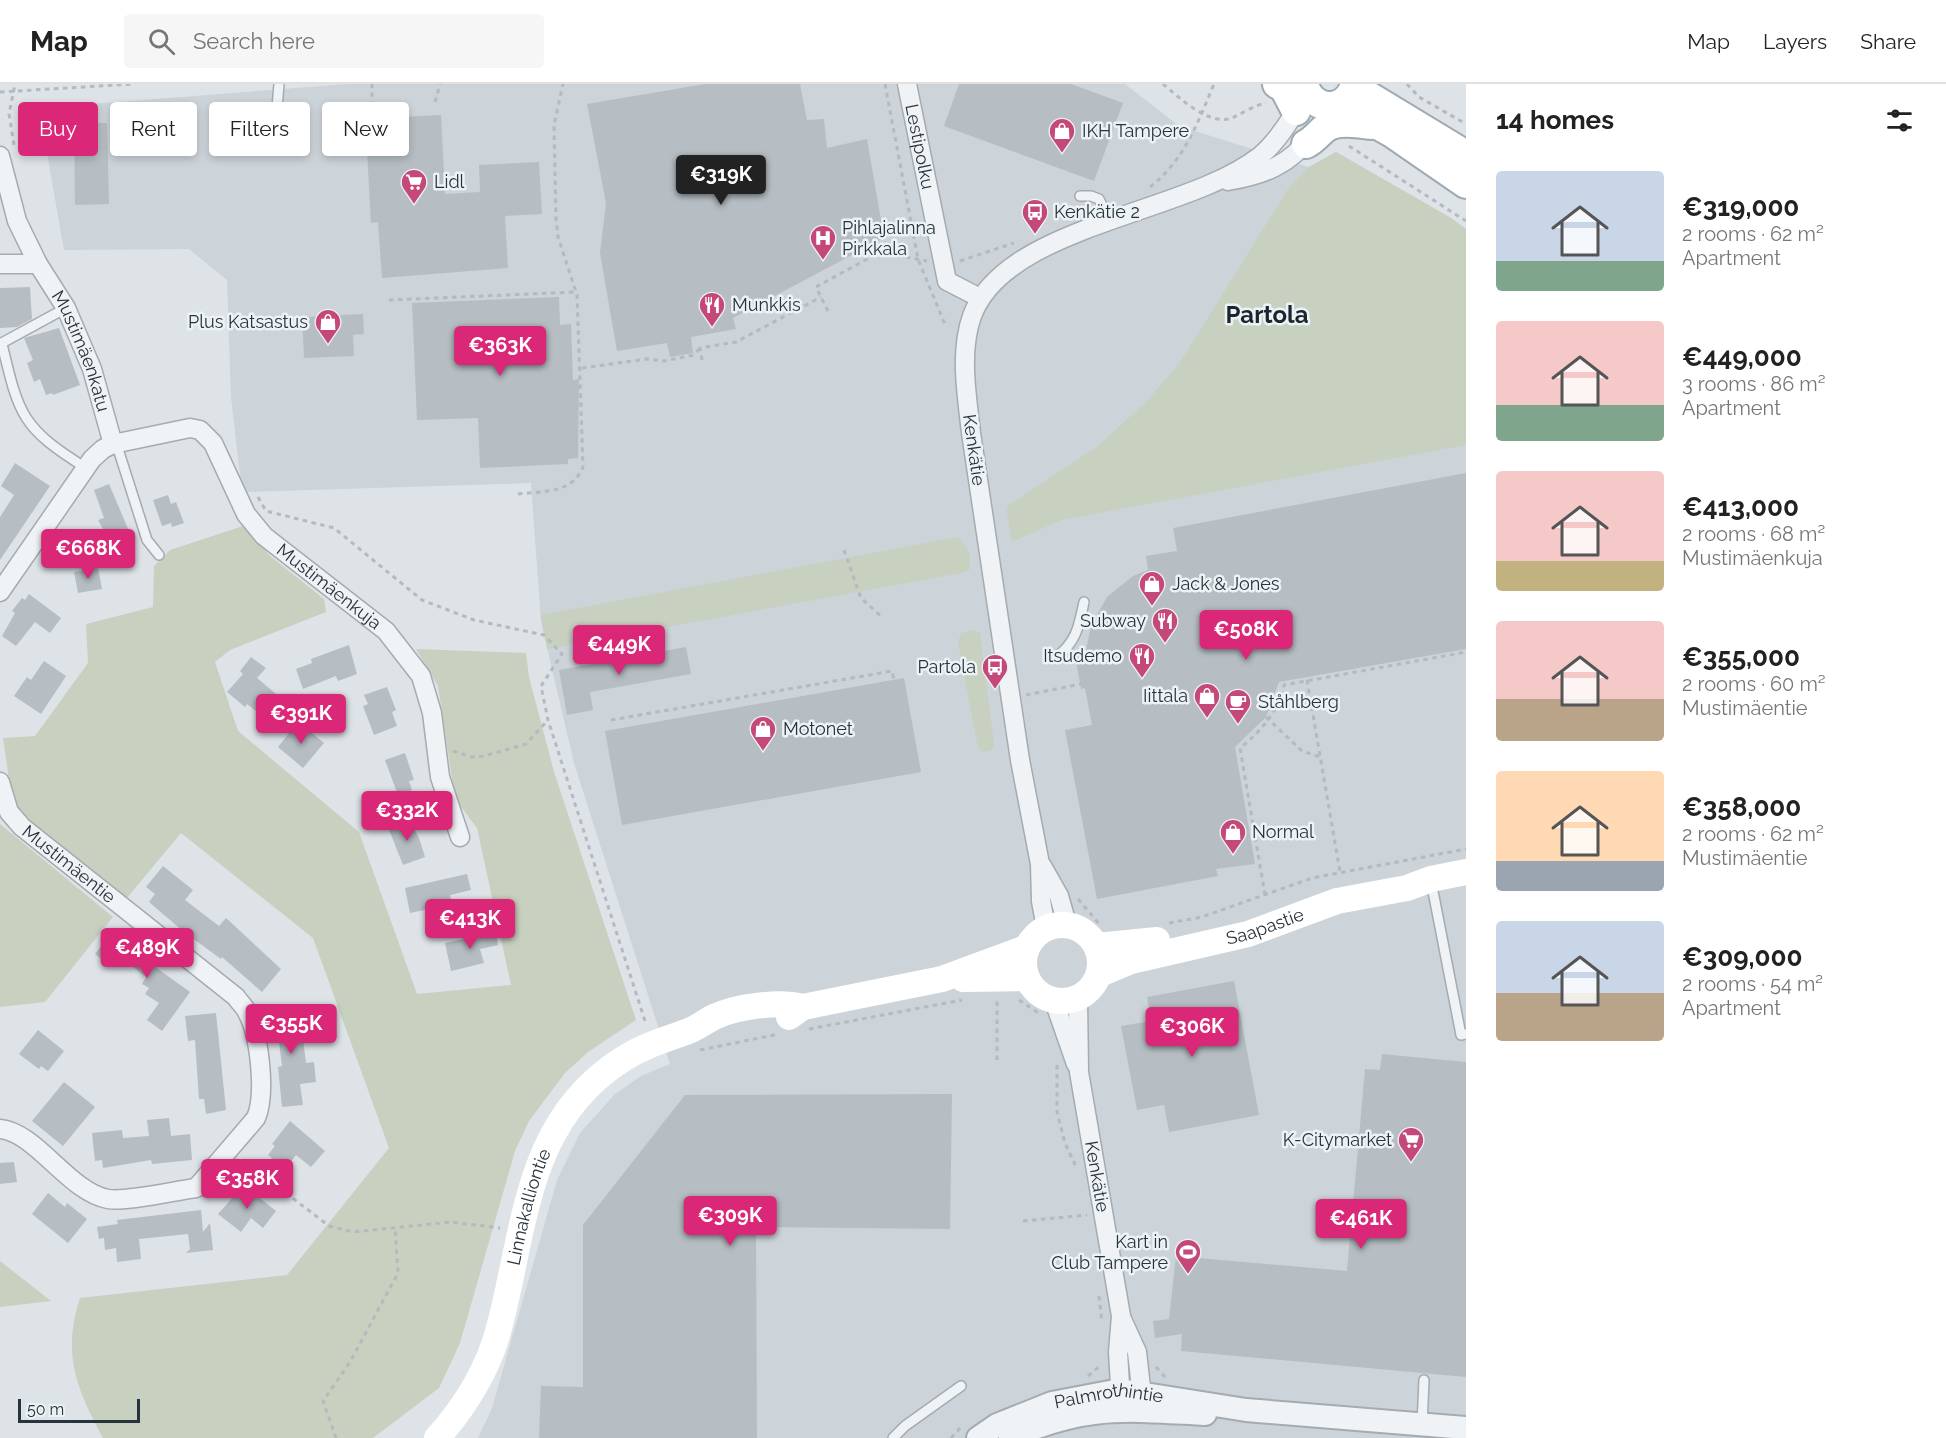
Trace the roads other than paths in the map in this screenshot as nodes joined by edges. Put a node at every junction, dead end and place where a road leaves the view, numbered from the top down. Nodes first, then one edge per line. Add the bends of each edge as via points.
1 (908, 84) edge
2 (1277, 84) edge
3 (276, 87) edge
4 (1303, 91) edge
5 (1352, 93) edge
6 (277, 102) edge
7 (1373, 125) junction
8 (1306, 144) junction
9 (0, 156) edge
10 (1466, 156) edge
11 (1215, 183) junction
12 (1466, 184) edge
13 (1080, 196) dead end
14 (1110, 222) junction
15 (0, 264) edge
16 (38, 264) junction
17 (980, 298) junction
18 (66, 308) junction
19 (1, 344) edge
20 (113, 444) junction
21 (86, 468) junction
22 (159, 555) dead end
23 (0, 592) edge
24 (1084, 602) dead end
25 (1056, 657) dead end
26 (0, 782) edge
27 (460, 837) dead end
28 (1040, 864) junction
29 (1466, 872) edge
30 (1431, 879) junction
31 (1056, 926) junction
32 (1101, 937) junction
33 (1026, 948) junction
34 (1100, 974) junction
35 (1027, 978) junction
36 (942, 979) junction
37 (1066, 1000) junction
38 (1466, 1034) edge
39 (0, 1129) edge
40 (1424, 1380) dead end
41 (962, 1386) dead end
42 (1132, 1400) junction
43 (1422, 1425) junction
44 (1466, 1428) edge
45 (437, 1438) edge
46 (893, 1438) edge
47 (978, 1438) edge
48 (1010, 1438) edge

1 - 17 street, Lestipolku via 947,280
2 - 4 main road
3 - 6 lane
4 - 5 main road via 1317,103
4 - 11 street, Kenkätie via 1262,154
5 - 7 main road
5 - 8 street, Kenkätie
5 - 10 main road
7 - 8 main road via 1341,123 1326,128
7 - 12 main road
8 - 11 street, Kenkätie via 1275,168
9 - 16 street, Mustimäenkatu via 17,221
11 - 14 street, Kenkätie
13 - 14 lane via 1099,199
14 - 17 street, Kenkätie via 1039,249
15 - 16 street
16 - 18 street, Mustimäenkatu
17 - 28 street, Kenkätie via 967,333 970,433 1020,760
18 - 19 lane
18 - 20 street, Mustimäenkatu via 92,369
19 - 21 lane via 20,410 35,432
20 - 21 street via 103,448
20 - 22 lane via 147,540
20 - 27 street, Mustimäenkuja via 189,428 208,435 246,514 264,536 386,631 421,676 427,690 440,777
21 - 23 street
24 - 25 lane via 1078,631 1069,648
26 - 39 street, Mustimäentie via 9,812 22,827 236,997 247,1011 257,1052 261,1106 230,1151 196,1188 110,1199 91,1194 17,1134
28 - 31 street, Kenkätie via 1041,902
28 - 31 street, Kenkätie via 1059,896
29 - 30 main road, Saapastie
30 - 32 main road, Saapastie via 1401,875 1353,884 1296,898 1221,928 1127,945
30 - 34 main road, Saapastie via 1407,888 1318,906 1248,934 1131,961
30 - 38 lane via 1461,1035
31 - 32 main road via 1082,929
31 - 33 main road via 1035,935
32 - 34 main road
33 - 35 main road
33 - 36 main road
34 - 37 main road via 1087,993
35 - 36 main road
35 - 37 main road via 1033,988
36 - 45 main road, Linnakalliontie via 803,1018 720,1032 692,1041 659,1041 609,1068 583,1092 544,1147 499,1329 483,1371 457,1416
37 - 42 street, Kenkätie via 1121,1316 1118,1353
40 - 43 lane
41 - 46 lane
42 - 43 street, Palmrothintie via 1208,1414 1246,1410
42 - 47 street, Palmrothintie via 1052,1403 997,1425
42 - 48 street, Palmrothintie via 1036,1426
43 - 44 street, Palmrothintie

